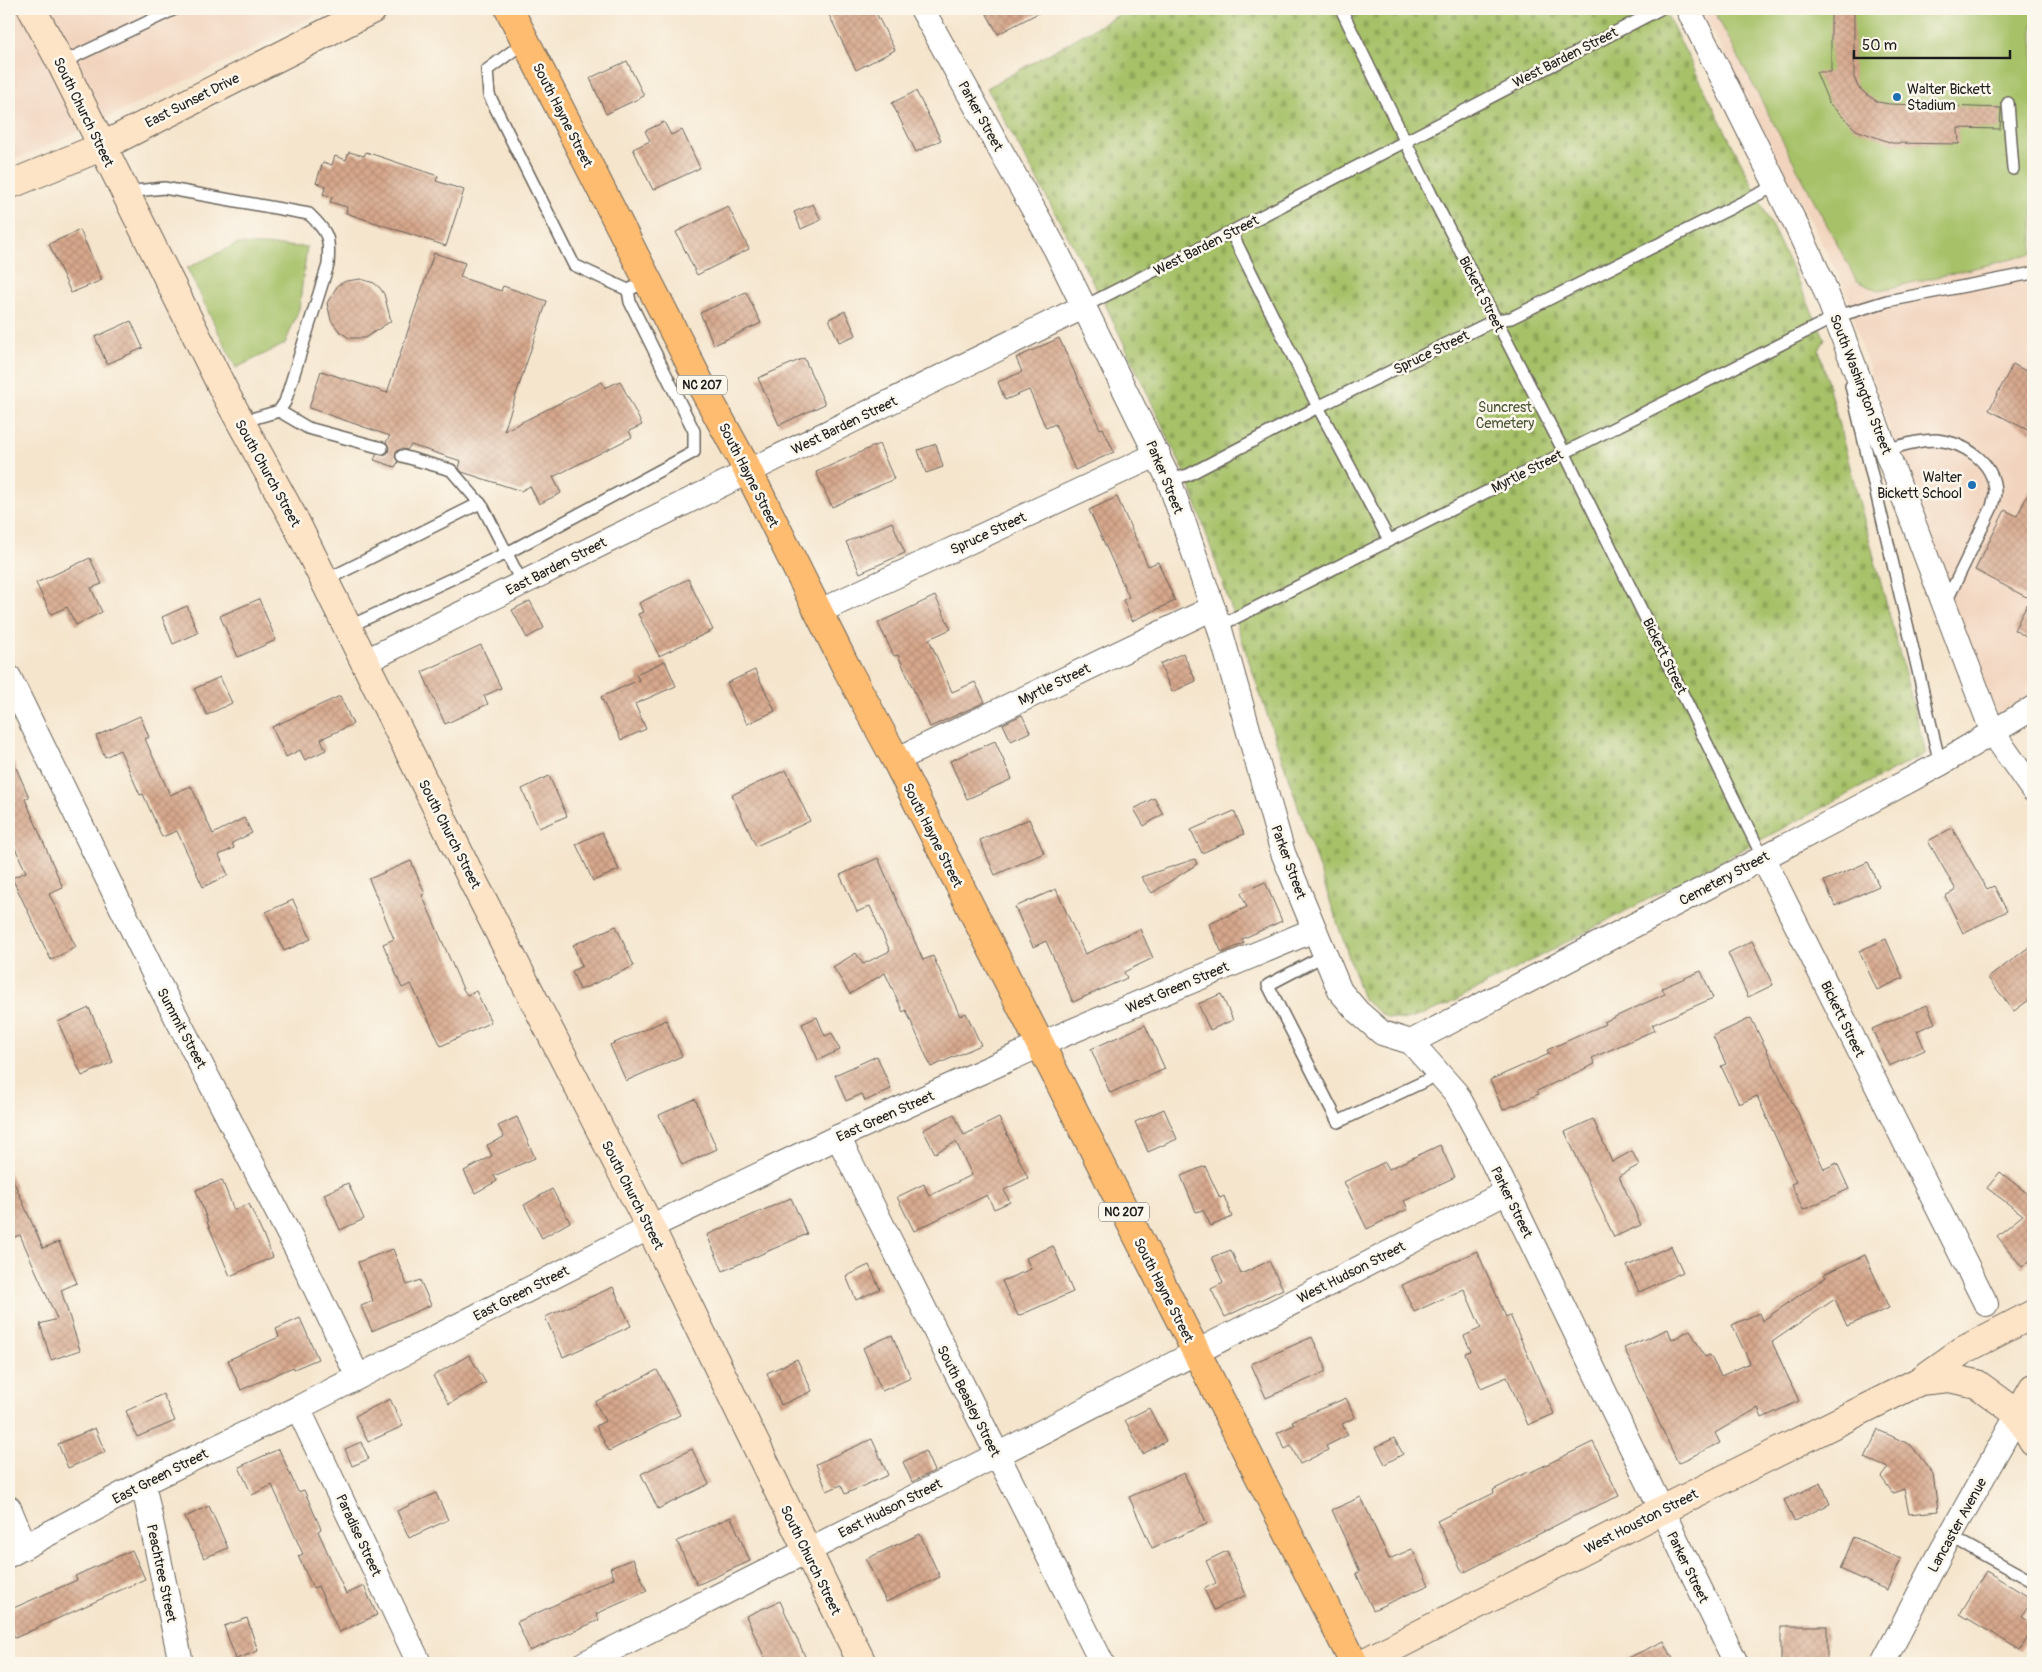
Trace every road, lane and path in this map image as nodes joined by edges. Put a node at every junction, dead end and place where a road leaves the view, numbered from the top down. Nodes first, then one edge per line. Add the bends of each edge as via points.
1 (175, 9) edge
2 (373, 9) edge
3 (509, 9) edge
4 (922, 9) edge
5 (1341, 9) edge
6 (1660, 9) edge
7 (1688, 9) edge
8 (35, 10) edge
9 (526, 41) junction
10 (61, 63) junction
11 (2008, 103) dead end
12 (1405, 141) junction
13 (101, 146) junction
14 (2013, 169) dead end
15 (9, 185) edge
16 (1775, 186) junction
17 (124, 192) junction
18 (1231, 232) junction
19 (2033, 273) edge
20 (638, 285) junction
21 (1083, 307) junction
22 (1835, 317) junction
23 (1496, 320) junction
24 (1318, 407) junction
25 (279, 411) junction
26 (241, 422) junction
27 (382, 448) dead end
28 (1886, 450) junction
29 (1564, 452) junction
30 (1158, 454) junction
31 (402, 456) dead end
32 (748, 471) junction
33 (1169, 480) junction
34 (480, 503) junction
35 (1388, 540) junction
36 (507, 553) junction
37 (324, 582) junction
38 (522, 583) junction
39 (1944, 606) junction
40 (818, 612) junction
41 (1216, 617) junction
42 (347, 627) junction
43 (364, 662) junction
44 (9, 677) edge
45 (2033, 708) edge
46 (1993, 733) junction
47 (896, 760) junction
48 (1940, 764) junction
49 (2033, 790) edge
50 (1763, 858) junction
51 (1314, 930) junction
52 (1325, 955) junction
53 (1411, 1042) junction
54 (1040, 1045) junction
55 (1440, 1074) junction
56 (838, 1137) junction
57 (1508, 1192) junction
58 (650, 1227) junction
59 (1986, 1304) dead end
60 (2033, 1314) edge
61 (1195, 1352) junction
62 (358, 1377) junction
63 (1920, 1381) junction
64 (2033, 1388) edge
65 (298, 1408) junction
66 (2018, 1414) junction
67 (2033, 1441) edge
68 (997, 1455) junction
69 (143, 1483) junction
70 (9, 1508) edge
71 (1660, 1511) junction
72 (1950, 1536) junction
73 (806, 1550) junction
74 (17, 1551) edge
75 (2033, 1582) edge
76 (181, 1663) edge
77 (419, 1663) edge
78 (585, 1663) edge
79 (862, 1663) edge
80 (1102, 1663) edge
81 (1354, 1663) edge
82 (1364, 1663) edge
83 (1736, 1663) edge
84 (1883, 1663) edge

1 - 10 lane
2 - 13 street, East Sunset Drive
3 - 9 main road, South Hayne Street / NC 207
4 - 21 street, Parker Street via 1056,250
5 - 12 lane, Bickett Street
6 - 12 lane, West Barden Street
7 - 16 street, South Washington Street
8 - 10 street, South Church Street
9 - 20 main road, South Hayne Street / NC 207
9 - 20 lane via 487,70 490,95 574,265
10 - 13 street, South Church Street
11 - 14 lane
12 - 18 lane, West Barden Street
12 - 23 lane, Bickett Street
13 - 15 street, East Sunset Drive
13 - 17 street, South Church Street
16 - 22 street, South Washington Street via 1802,237
16 - 23 lane, Spruce Street via 1511,318
17 - 25 lane via 164,188 309,214 323,228 329,244 328,265 285,402
17 - 26 street, South Church Street
18 - 21 lane, West Barden Street
18 - 24 lane
19 - 22 lane, Myrtle Street via 1886,301
20 - 32 main road, South Hayne Street / NC 207
20 - 36 lane via 630,302 694,431 694,452
21 - 30 street, Parker Street
21 - 32 street, West Barden Street
22 - 28 street, South Washington Street
22 - 29 lane, Myrtle Street
22 - 48 lane
23 - 24 lane, Spruce Street
23 - 29 lane, Bickett Street
24 - 33 lane, Spruce Street via 1188,475
24 - 35 lane
25 - 26 lane
25 - 27 lane via 308,428
26 - 37 street, South Church Street
28 - 39 street, South Washington Street
28 - 39 lane via 1912,442 1936,440 1958,444 1973,452 1992,478 1995,491 1992,507
29 - 35 lane, Myrtle Street
29 - 50 lane, Bickett Street
30 - 33 street, Parker Street
30 - 40 street, Spruce Street
31 - 34 lane via 451,470
32 - 38 street, East Barden Street
32 - 40 main road, South Hayne Street / NC 207
33 - 41 street, Parker Street
34 - 36 lane
34 - 37 lane
35 - 41 lane, Myrtle Street
36 - 38 lane
36 - 42 lane
37 - 42 street, South Church Street
38 - 43 street, East Barden Street
39 - 46 street, South Washington Street
40 - 47 main road, South Hayne Street / NC 207
41 - 47 street, Myrtle Street
41 - 51 street, Parker Street via 1283,853
42 - 43 street, South Church Street
43 - 58 street, South Church Street
44 - 62 street, Summit Street via 155,976 298,1252
45 - 46 street, Cemetery Street
46 - 48 street, Cemetery Street
46 - 49 street, South Washington Street
47 - 54 main road, South Hayne Street / NC 207
48 - 50 street, Cemetery Street
50 - 53 street, Cemetery Street
50 - 59 street, Bickett Street
51 - 52 street, Parker Street
51 - 54 street, West Green Street
52 - 53 street, Parker Street via 1340,991 1358,1012 1382,1033
52 - 55 lane via 1268,985 1338,1122
53 - 55 street, Parker Street
54 - 56 street, East Green Street
54 - 61 main road, South Hayne Street / NC 207
55 - 57 street, Parker Street via 1471,1119
56 - 58 street, East Green Street
56 - 68 street, South Beasley Street
57 - 61 street, West Hudson Street
57 - 71 street, Parker Street
58 - 62 street, East Green Street
58 - 73 street, South Church Street
60 - 63 street, West Houston Street via 1962,1351
61 - 68 street, East Hudson Street
61 - 81 main road, South Hayne Street / NC 207
62 - 65 street, East Green Street
63 - 66 street, West Houston Street via 1949,1378 1977,1384
63 - 71 street, West Houston Street
64 - 66 street, Lancaster Avenue
65 - 69 street, East Green Street
65 - 77 street, Paradise Street
66 - 67 street
66 - 72 street, Lancaster Avenue
68 - 73 street, East Hudson Street
68 - 80 street, South Beasley Street
69 - 74 street, East Green Street
69 - 76 street, Peachtree Street
70 - 74 street
71 - 82 street, West Houston Street
71 - 83 street, Parker Street
72 - 75 lane
72 - 84 street, Lancaster Avenue
73 - 78 street, East Hudson Street
73 - 79 street, South Church Street

